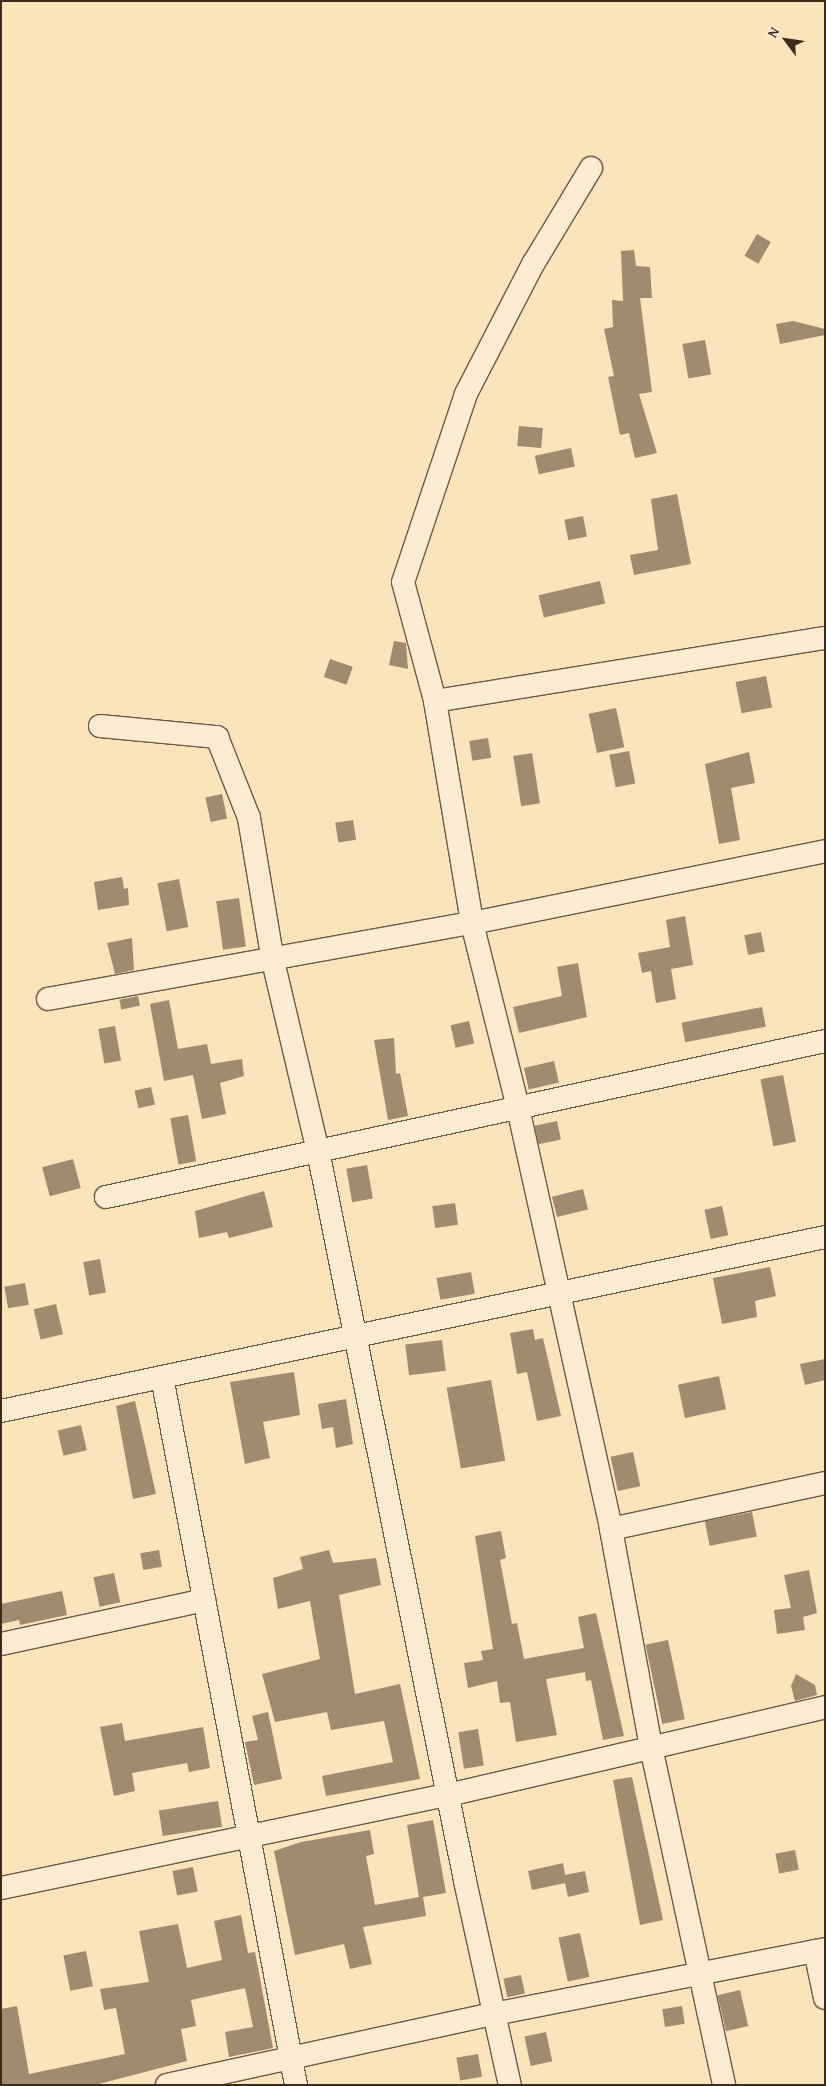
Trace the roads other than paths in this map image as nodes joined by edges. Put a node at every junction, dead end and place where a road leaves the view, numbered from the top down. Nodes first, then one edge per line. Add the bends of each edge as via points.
1 (591, 168) dead end
2 (825, 638) edge
3 (435, 701) junction
4 (100, 726) dead end
5 (825, 851) edge
6 (472, 923) junction
7 (273, 961) junction
8 (48, 998) dead end
9 (825, 1041) edge
10 (518, 1108) junction
11 (318, 1151) junction
12 (106, 1197) dead end
13 (825, 1237) edge
14 (559, 1293) junction
15 (356, 1336) junction
16 (162, 1377) junction
17 (1, 1411) edge
18 (825, 1483) edge
19 (611, 1529) junction
20 (204, 1600) junction
21 (1, 1644) edge
22 (825, 1707) edge
23 (651, 1747) junction
24 (448, 1795) junction
25 (247, 1837) junction
26 (1, 1888) edge
27 (820, 1950) edge
28 (700, 1973) junction
29 (825, 1998) edge
30 (494, 2014) junction
31 (290, 2058) junction
32 (166, 2085) edge
33 (296, 2085) edge
34 (510, 2085) edge
35 (724, 2085) edge

1 - 3 street via 533,264 466,394 403,582
2 - 3 street
3 - 6 street
4 - 7 street via 217,737 248,818
5 - 6 street
6 - 7 street
6 - 10 street
7 - 8 street
7 - 11 street
9 - 10 street
10 - 11 street
10 - 14 street
11 - 12 street
11 - 15 street
13 - 14 street
14 - 15 street
14 - 19 street
15 - 16 street
15 - 24 street
16 - 17 street
16 - 20 street
18 - 19 street
19 - 23 street
20 - 21 street
20 - 25 street
22 - 23 street
23 - 24 street
23 - 28 street
24 - 25 street
24 - 30 street
25 - 26 street
25 - 31 street
27 - 28 street
27 - 29 street
28 - 30 street
28 - 35 street
30 - 31 street
30 - 34 street
31 - 32 street
31 - 33 street

